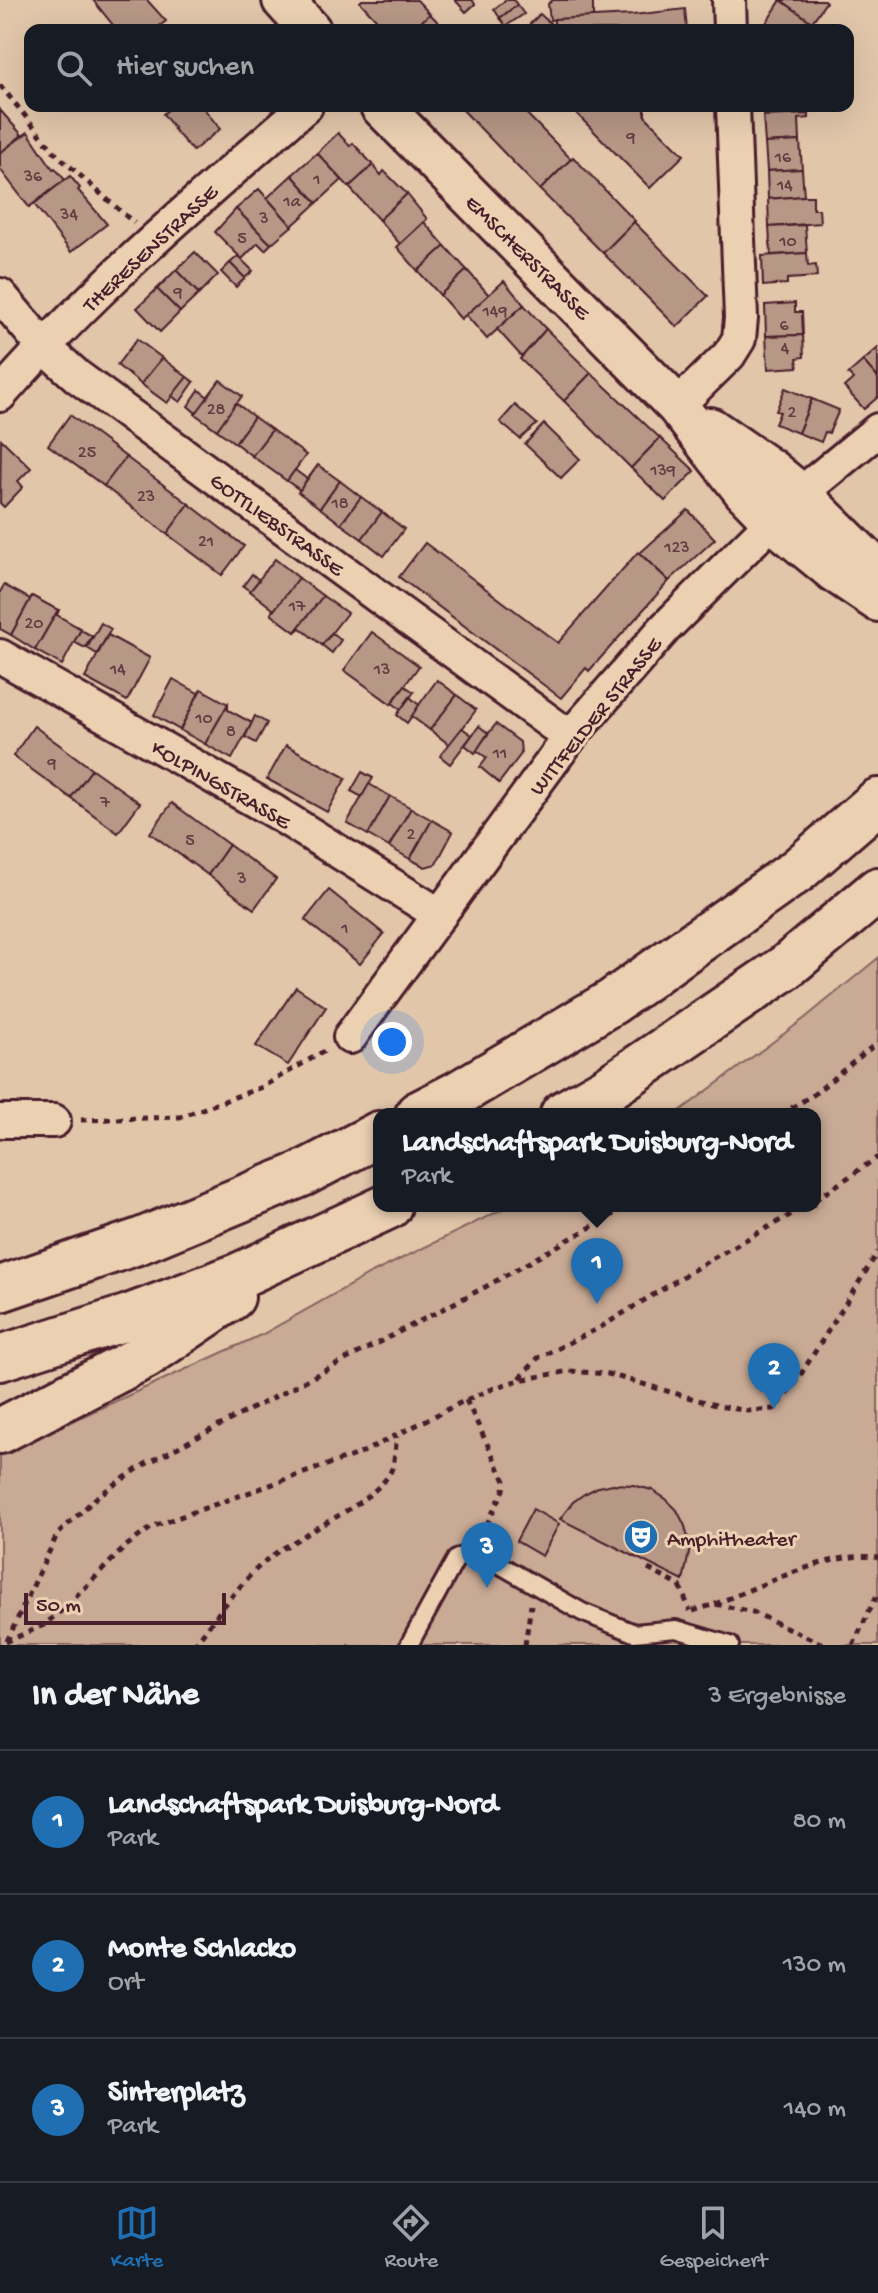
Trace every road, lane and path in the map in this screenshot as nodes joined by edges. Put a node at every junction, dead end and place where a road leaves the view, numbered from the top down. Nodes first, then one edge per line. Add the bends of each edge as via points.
1 (283, 0) edge
2 (729, 0) edge
3 (305, 24) edge
4 (730, 24) edge
5 (0, 85) edge
6 (299, 112) edge
7 (387, 112) edge
8 (733, 112) edge
9 (150, 242) junction
10 (0, 295) edge
11 (43, 346) junction
12 (0, 395) edge
13 (677, 406) junction
14 (878, 430) edge
15 (787, 508) junction
16 (878, 571) edge
17 (878, 601) edge
18 (0, 656) edge
19 (570, 737) junction
20 (878, 801) edge
21 (878, 890) edge
22 (440, 915) junction
23 (350, 1037) joint
24 (878, 1042) edge
25 (430, 1108) edge
26 (574, 1108) edge
27 (791, 1108) edge
28 (0, 1121) edge
29 (54, 1121) joint
30 (373, 1137) edge
31 (878, 1157) edge
32 (821, 1196) edge
33 (377, 1212) edge
34 (617, 1212) edge
35 (795, 1212) edge
36 (310, 1244) junction
37 (878, 1252) edge
38 (0, 1289) edge
39 (0, 1358) edge
40 (519, 1380) junction
41 (466, 1400) junction
42 (0, 1431) edge
43 (397, 1436) junction
44 (474, 1550) junction
45 (877, 1555) edge
46 (648, 1569) dead end
47 (534, 1585) junction
48 (878, 1593) edge
49 (715, 1604) junction
50 (690, 1612) junction
51 (676, 1629) junction
52 (5, 1644) edge
53 (194, 1645) edge
54 (409, 1645) edge
55 (525, 1645) edge
56 (730, 1645) edge
57 (825, 1645) edge
58 (853, 1645) edge

1 - 3 street
2 - 4 street
5 - 9 path via 57,155
6 - 9 street, THERESENSTRASSE
7 - 13 street, EMSCHERSTRASSE
8 - 13 street via 739,339
9 - 11 street, THERESENSTRASSE
10 - 11 street, GOTTLIEBSTRASSE
11 - 12 street, THERESENSTRASSE
11 - 19 street, GOTTLIEBSTRASSE via 78,377
13 - 15 street, EMSCHERSTRASSE via 744,491
14 - 15 street, WITTFELDER STRASSE
15 - 16 street, EMSCHERSTRASSE
15 - 17 street, EMSCHERSTRASSE via 835,572
15 - 19 street, WITTFELDER STRASSE via 665,628
18 - 22 street, KOLPINGSTRASSE via 275,812
19 - 22 street, WITTFELDER STRASSE
20 - 25 highway via 798,870 612,1002
21 - 26 highway via 786,967
22 - 23 street, WITTFELDER STRASSE
23 - 29 path via 262,1087 180,1117
24 - 27 path
28 - 29 street
30 - 38 highway via 302,1174 140,1241
31 - 32 path
33 - 36 highway
34 - 52 path via 142,1466 98,1496 57,1535
35 - 40 path via 601,1327 538,1358
36 - 39 highway via 129,1317
36 - 42 highway via 145,1356
37 - 40 path via 774,1409 719,1406 608,1374 570,1371
40 - 41 path
41 - 43 path
41 - 44 path via 505,1481
43 - 52 path via 154,1526 44,1625
43 - 53 path via 391,1471 373,1493 265,1561
44 - 47 lane
44 - 54 lane via 456,1559
45 - 49 path via 827,1561
46 - 50 path via 680,1586
47 - 51 lane via 634,1633
47 - 55 path
48 - 58 path
49 - 50 path
49 - 57 path via 753,1612
50 - 51 path
51 - 56 lane

